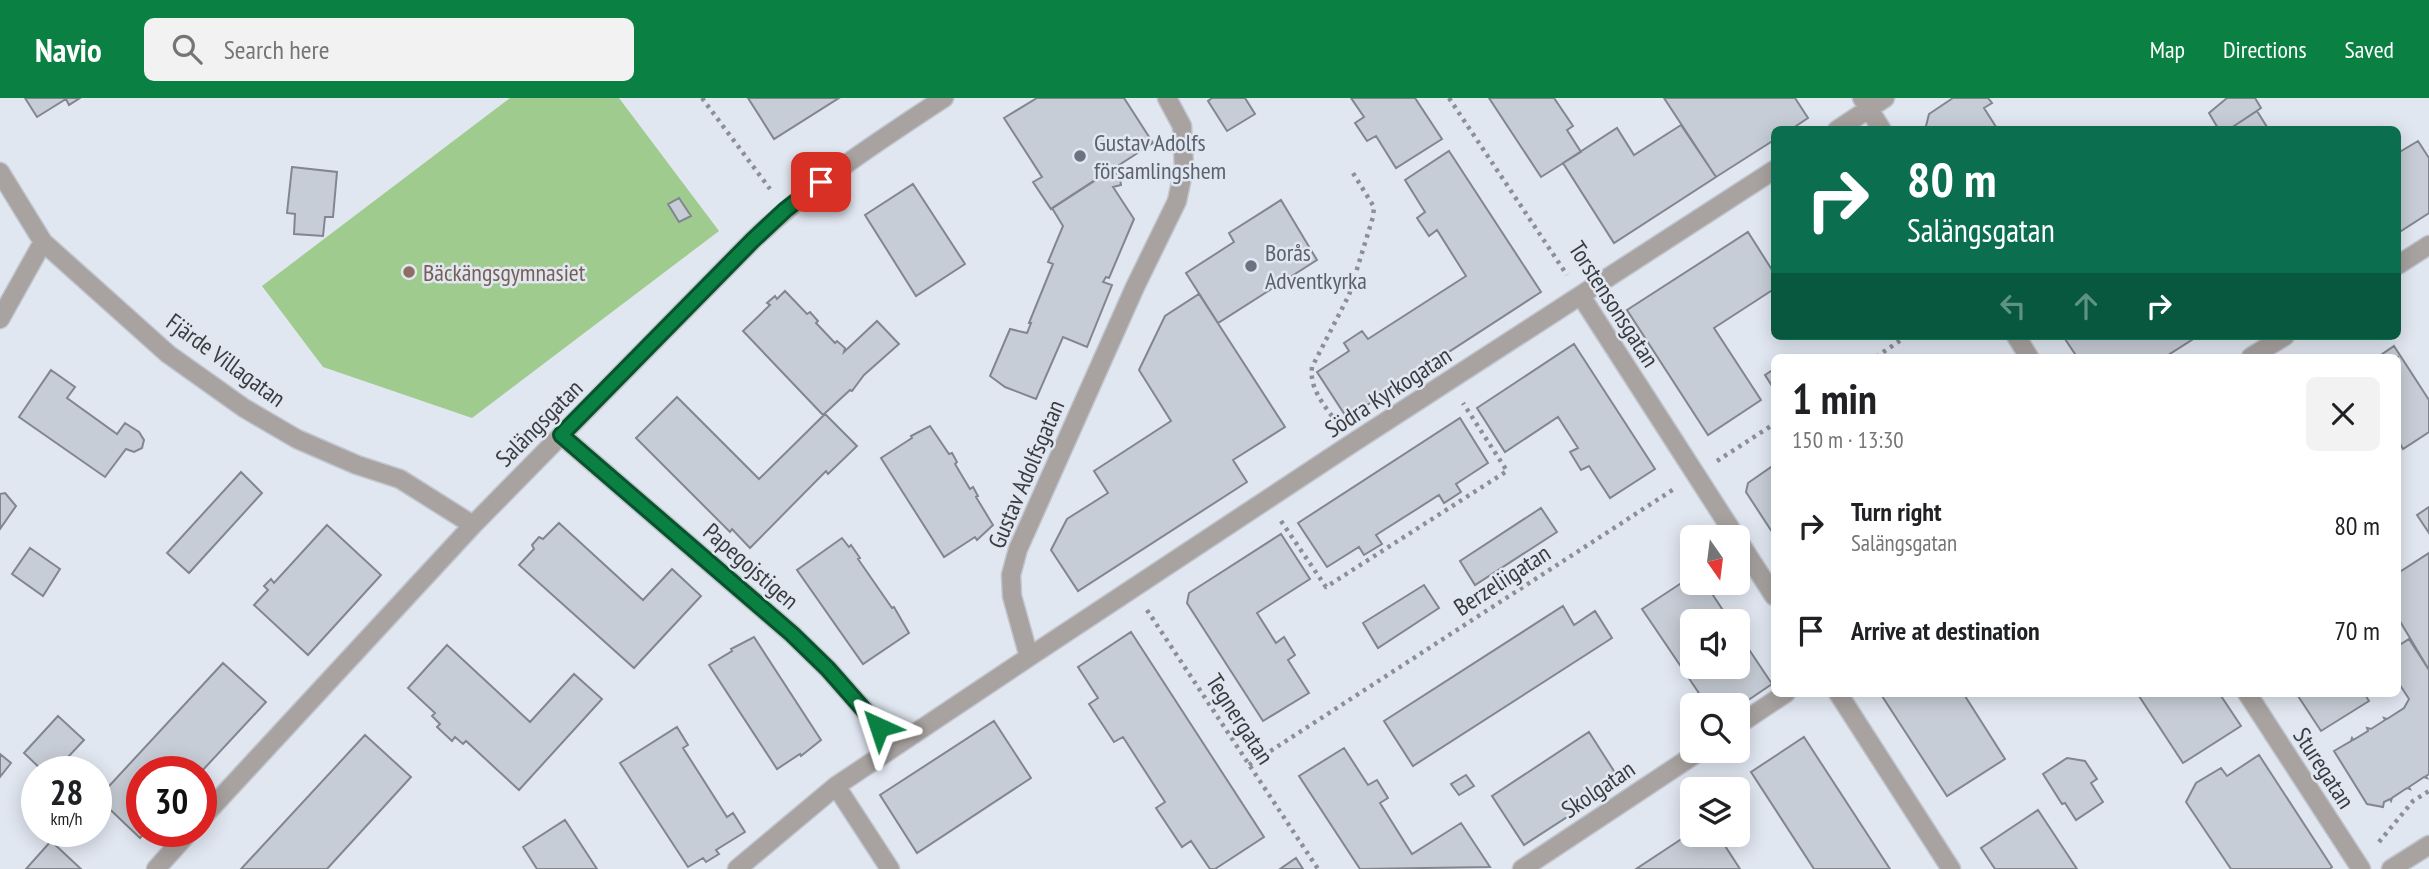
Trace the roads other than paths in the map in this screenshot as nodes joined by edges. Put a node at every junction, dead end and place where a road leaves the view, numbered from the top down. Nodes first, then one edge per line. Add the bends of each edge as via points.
1 (944, 98) edge
2 (1167, 98) edge
3 (1885, 98) edge
4 (1866, 103) edge
5 (1841, 126) edge
6 (1880, 126) edge
7 (0, 172) edge
8 (1771, 172) edge
9 (43, 242) junction
10 (2429, 245) edge
11 (2401, 263) edge
12 (1581, 296) junction
13 (0, 319) edge
14 (2279, 340) edge
15 (2256, 354) edge
16 (561, 435) junction
17 (473, 525) junction
18 (1728, 525) edge
19 (1750, 559) edge
20 (1771, 591) edge
21 (1029, 657) junction
22 (1780, 697) edge
23 (1841, 697) edge
24 (2250, 697) edge
25 (1750, 717) edge
26 (896, 746) junction
27 (1682, 763) edge
28 (836, 786) junction
29 (217, 802) edge
30 (2429, 845) edge
31 (176, 847) edge
32 (2358, 865) edge
33 (156, 869) edge
34 (737, 869) edge
35 (891, 869) edge
36 (1522, 869) edge
37 (1951, 869) edge
38 (2390, 869) edge

1 - 16 street, Salängsgatan via 838,168 785,210
2 - 21 street, Gustav Adolfsgatan via 1182,126 1184,168 1177,201 1018,549 1011,575 1012,596
3 - 4 street
4 - 5 street
4 - 6 street
7 - 9 street, Fjärde Villagatan
8 - 12 street, Södra Kyrkogatan
9 - 13 street
9 - 17 street, Fjärde Villagatan via 168,354 244,408 297,439 400,479
10 - 11 street
12 - 18 street, Torstensonsgatan
12 - 21 street, Södra Kyrkogatan
14 - 15 street
16 - 17 street, Salängsgatan
16 - 26 street, Papegojstigen via 792,634
17 - 29 street, Salängsgatan
19 - 20 street, Torstensonsgatan
21 - 26 street
22 - 25 street
23 - 37 street
24 - 32 street, Sturegatan
26 - 28 street
27 - 36 street, Skolgatan
28 - 34 street
28 - 35 street
30 - 38 street
31 - 33 street

